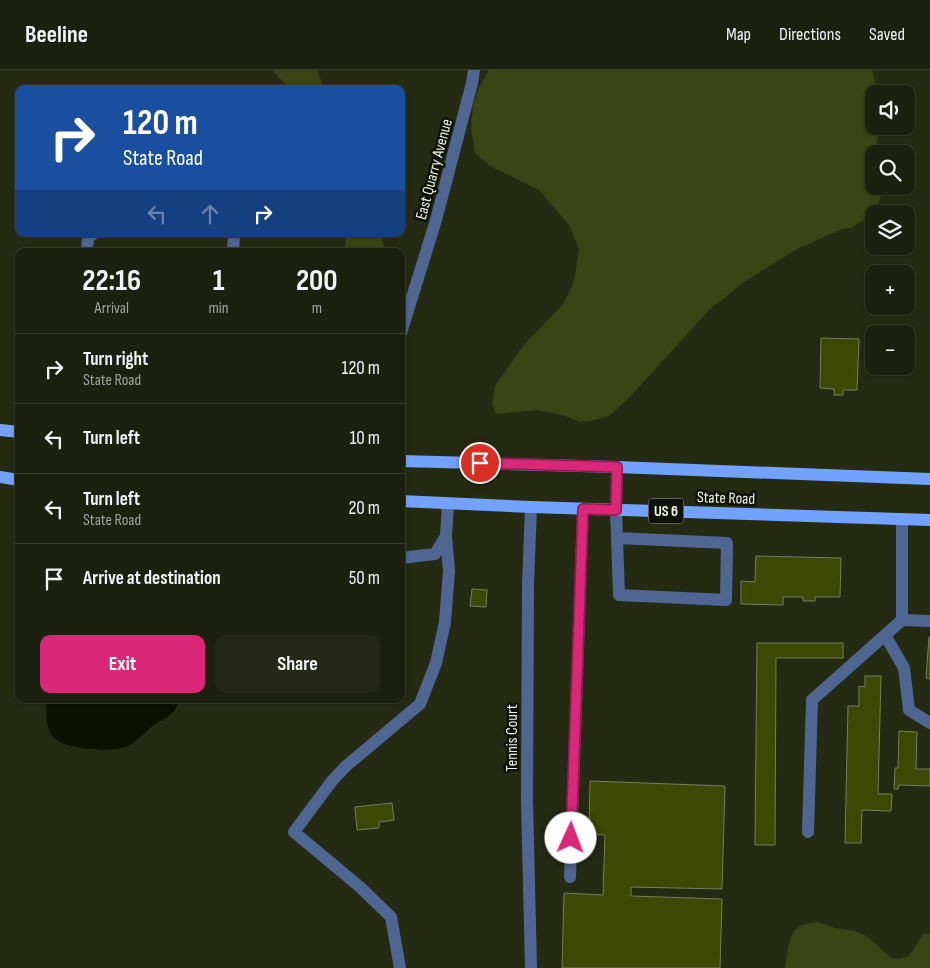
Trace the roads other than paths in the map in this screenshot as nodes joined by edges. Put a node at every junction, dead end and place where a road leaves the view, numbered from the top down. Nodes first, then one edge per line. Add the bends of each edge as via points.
1 (474, 70) edge
2 (405, 320) edge
3 (0, 430) edge
4 (15, 432) edge
5 (405, 461) edge
6 (617, 467) junction
7 (0, 478) edge
8 (930, 479) edge
9 (15, 480) edge
10 (405, 501) edge
11 (448, 504) junction
12 (531, 507) junction
13 (583, 509) junction
14 (616, 510) junction
15 (902, 519) junction
16 (930, 520) edge
17 (446, 536) junction
18 (617, 538) junction
19 (405, 558) edge
20 (902, 620) junction
21 (930, 621) edge
22 (885, 635) junction
23 (930, 723) edge
24 (808, 832) dead end
25 (570, 877) dead end
26 (400, 968) edge
27 (531, 968) edge

1 - 2 street, East Quarry Avenue via 436,220
3 - 4 main road
5 - 6 main road, State Road
6 - 8 main road, State Road
6 - 14 street
7 - 9 main road
10 - 11 main road, State Road / US 6
11 - 12 main road, State Road / US 6
11 - 17 street
12 - 13 main road, State Road / US 6
12 - 27 street, Tennis Court via 527,801
13 - 14 main road, State Road / US 6
13 - 25 street
14 - 15 main road, State Road / US 6
14 - 18 street
15 - 16 main road, State Road / US 6
15 - 20 street
17 - 19 street via 434,554
17 - 26 street via 449,571 445,622 436,663 420,704 346,766 294,832 391,917
18 - 18 street via 619,595 726,600 727,543
20 - 21 street
20 - 22 street
22 - 23 street via 904,668 909,710
22 - 24 street via 812,700

